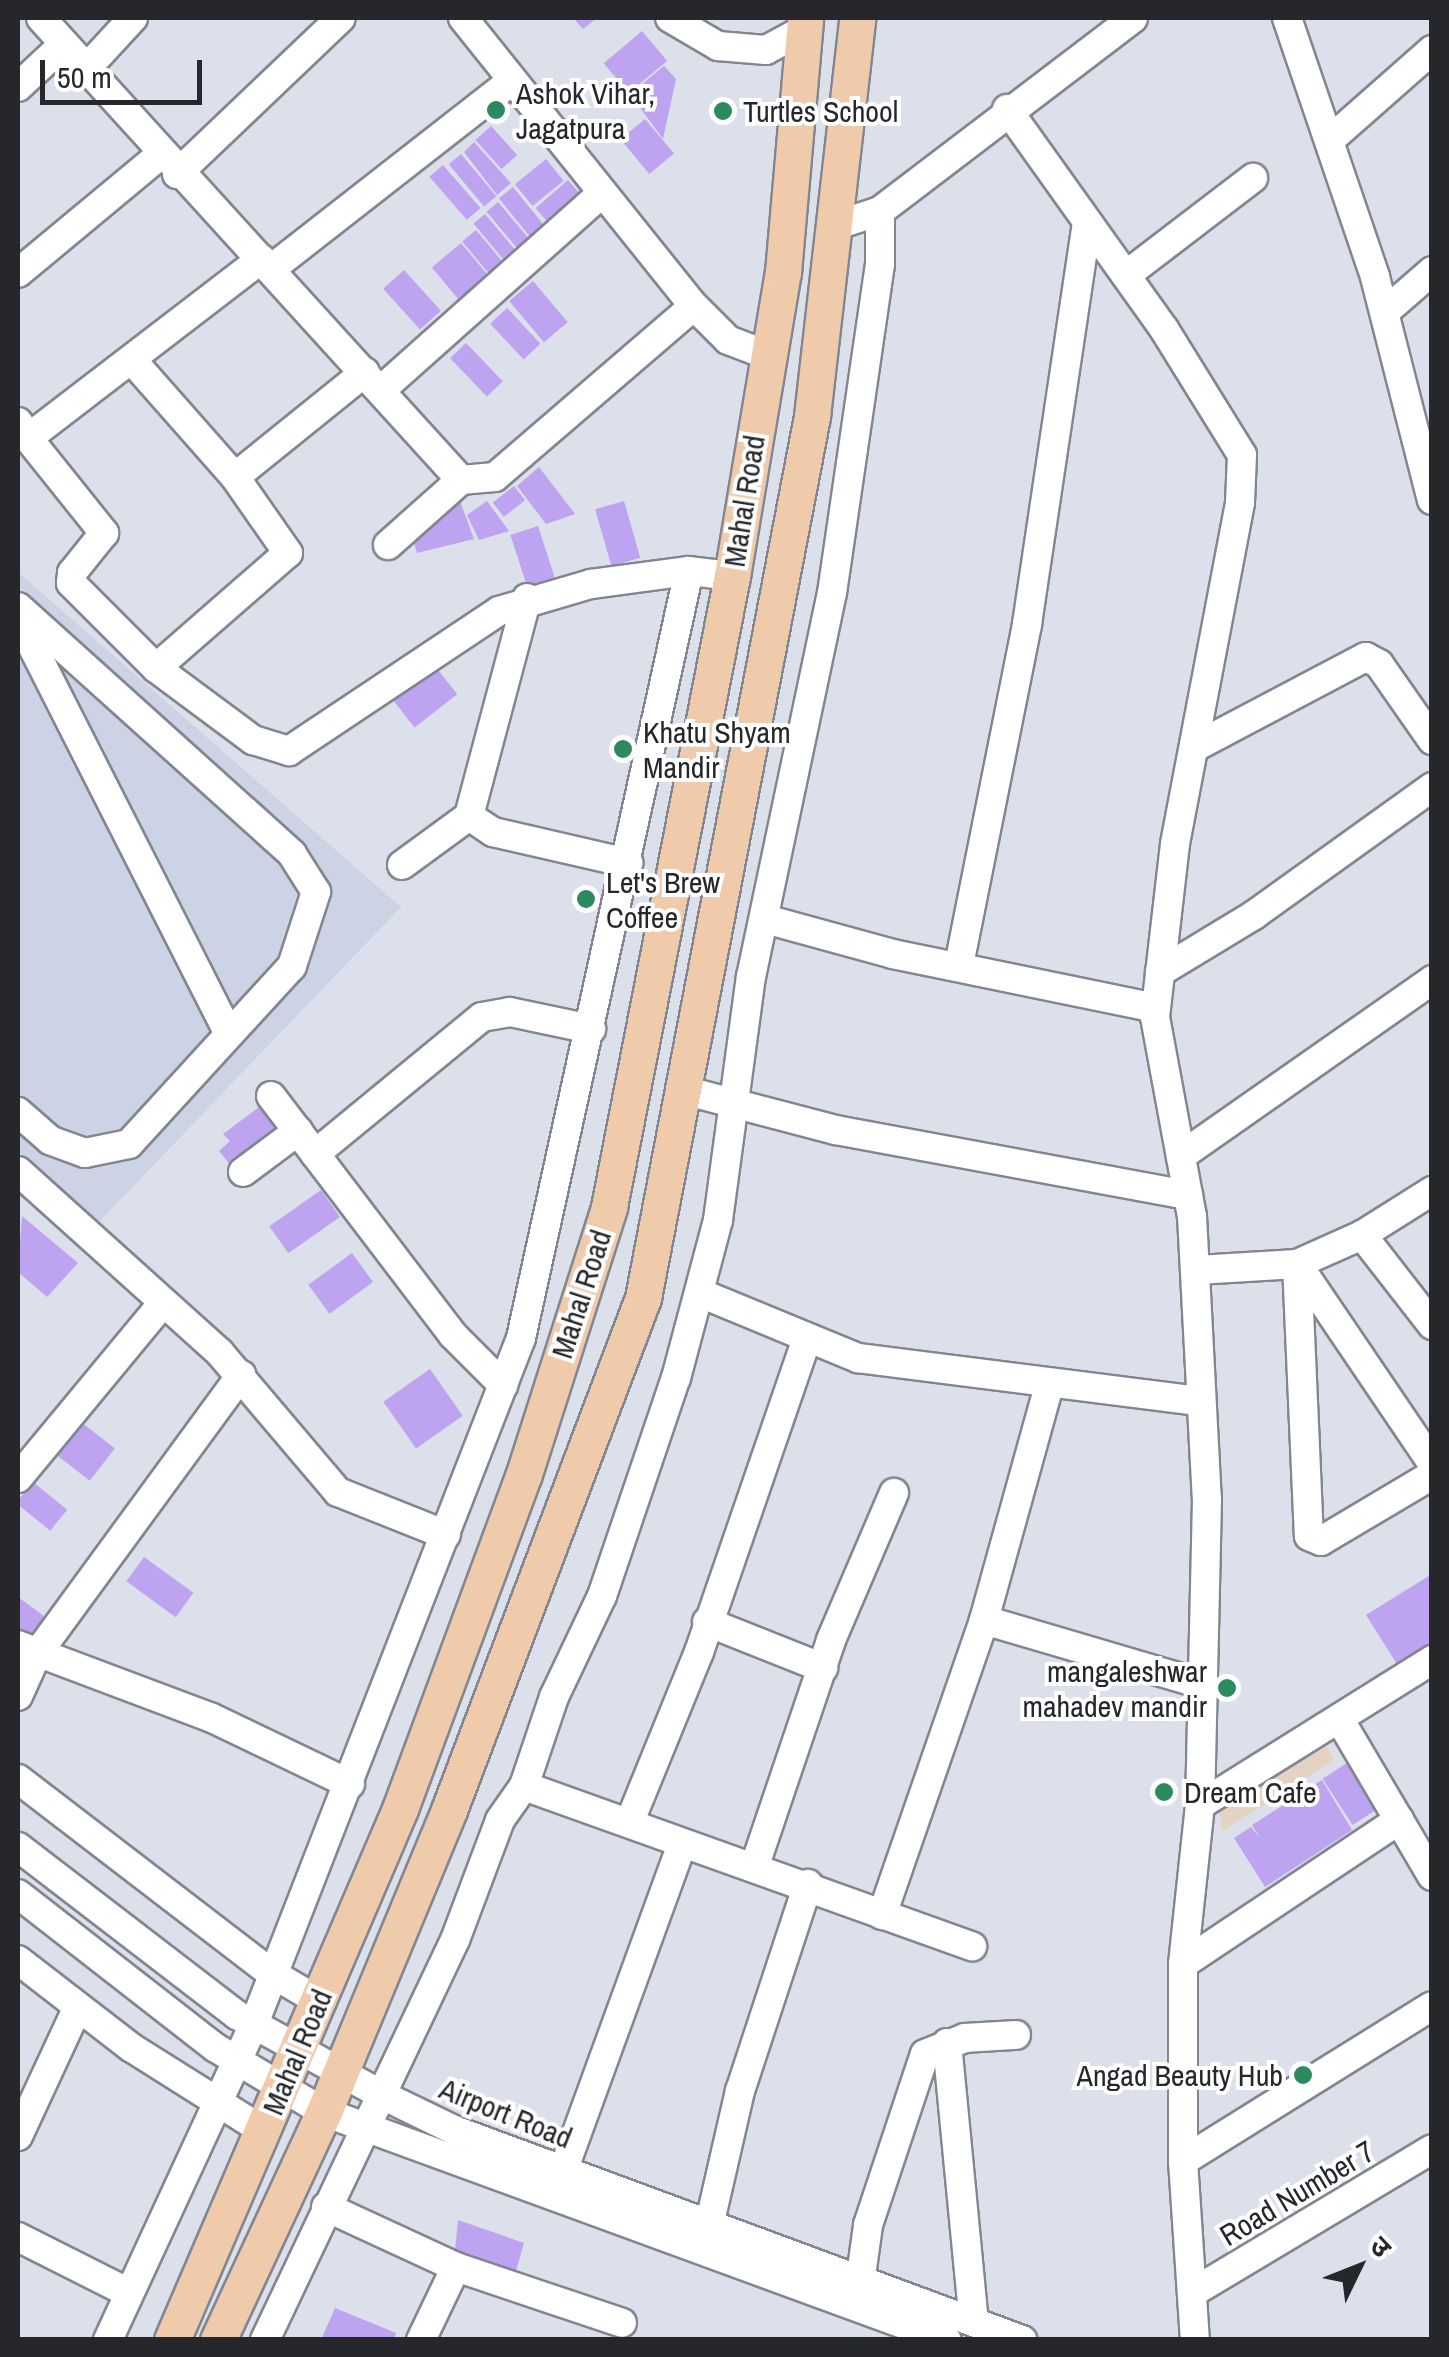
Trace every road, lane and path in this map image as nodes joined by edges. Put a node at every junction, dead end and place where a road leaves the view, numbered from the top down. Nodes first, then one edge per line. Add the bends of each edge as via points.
1 (41, 18) edge
2 (134, 18) edge
3 (341, 18) edge
4 (464, 18) edge
5 (670, 18) edge
6 (857, 18) edge
7 (1133, 18) edge
8 (1288, 18) edge
9 (805, 23) edge
10 (64, 44) junction
11 (1432, 50) edge
12 (84, 70) junction
13 (510, 82) junction
14 (18, 87) edge
15 (1007, 109) junction
16 (1331, 139) junction
17 (169, 164) junction
18 (1253, 178) dead end
19 (600, 194) junction
20 (880, 211) junction
21 (1087, 222) junction
22 (837, 225) junction
23 (266, 264) junction
24 (1432, 271) edge
25 (18, 274) edge
26 (1126, 275) junction
27 (694, 306) junction
28 (1386, 312) junction
29 (767, 355) junction
30 (132, 360) junction
31 (373, 381) junction
32 (23, 430) edge
33 (235, 478) junction
34 (461, 480) junction
35 (1431, 500) edge
36 (388, 545) dead end
37 (689, 571) junction
38 (732, 576) junction
39 (528, 598) junction
40 (18, 607) edge
41 (18, 618) edge
42 (156, 668) junction
43 (1432, 740) edge
44 (1195, 747) junction
45 (1432, 786) edge
46 (468, 816) junction
47 (628, 863) junction
48 (402, 865) dead end
49 (765, 919) junction
50 (959, 965) junction
51 (1160, 972) junction
52 (1432, 980) edge
53 (1156, 1008) junction
54 (591, 1029) junction
55 (229, 1034) junction
56 (687, 1091) junction
57 (271, 1096) dead end
58 (738, 1104) junction
59 (18, 1112) edge
60 (298, 1131) junction
61 (315, 1154) junction
62 (1181, 1156) junction
63 (243, 1172) dead end
64 (20, 1179) edge
65 (1432, 1191) edge
66 (1188, 1195) junction
67 (1362, 1236) junction
68 (1297, 1264) junction
69 (1197, 1270) junction
70 (700, 1293) junction
71 (163, 1303) junction
72 (1432, 1325) edge
73 (807, 1338) junction
74 (241, 1375) junction
75 (1048, 1385) junction
76 (502, 1386) junction
77 (1198, 1401) junction
78 (1432, 1463) edge
79 (1432, 1475) edge
80 (18, 1478) edge
81 (894, 1492) dead end
82 (446, 1535) junction
83 (984, 1620) junction
84 (707, 1622) junction
85 (27, 1650) edge
86 (1432, 1660) edge
87 (824, 1668) junction
88 (1205, 1685) junction
89 (18, 1696) edge
90 (1340, 1720) junction
91 (18, 1779) edge
92 (350, 1784) junction
93 (524, 1786) junction
94 (1200, 1805) junction
95 (1399, 1820) junction
96 (630, 1821) junction
97 (681, 1846) junction
98 (18, 1847) edge
99 (755, 1865) junction
100 (1432, 1876) edge
101 (808, 1884) junction
102 (18, 1894) edge
103 (882, 1916) junction
104 (972, 1946) dead end
105 (18, 1960) edge
106 (1183, 1964) junction
107 (271, 1973) junction
108 (319, 2002) junction
109 (1432, 2006) edge
110 (78, 2007) junction
111 (254, 2024) junction
112 (1016, 2034) dead end
113 (948, 2043) junction
114 (299, 2048) junction
115 (237, 2064) junction
116 (338, 2068) junction
117 (278, 2090) junction
118 (380, 2094) junction
119 (219, 2100) junction
120 (324, 2112) junction
121 (366, 2126) junction
122 (264, 2131) junction
123 (18, 2136) edge
124 (1432, 2150) edge
125 (1183, 2161) junction
126 (564, 2171) junction
127 (326, 2207) junction
128 (710, 2226) junction
129 (18, 2237) edge
130 (456, 2267) junction
131 (860, 2284) junction
132 (1196, 2291) junction
133 (128, 2292) junction
134 (974, 2322) junction
135 (622, 2323) dead end
136 (108, 2340) edge
137 (172, 2340) edge
138 (218, 2340) edge
139 (265, 2340) edge
140 (421, 2340) edge
141 (947, 2340) edge
142 (1022, 2340) edge
143 (1195, 2340) edge

1 - 10 street
2 - 12 street
3 - 17 street
4 - 13 street
5 - 9 street via 718,46 766,50
6 - 22 main road, Mahal Road
7 - 15 street
8 - 16 street
9 - 29 main road, Mahal Road via 794,191
10 - 12 street
10 - 14 street
11 - 16 street
12 - 17 street
13 - 19 street
13 - 23 street
15 - 20 street
15 - 21 street
16 - 28 street
17 - 23 street
17 - 25 street
18 - 26 street
19 - 27 street
19 - 31 street
20 - 22 street
20 - 49 street via 880,265 832,593
21 - 26 street
21 - 50 street via 1027,624
22 - 56 main road, Mahal Road via 812,416
23 - 30 street
23 - 31 street
24 - 28 street
26 - 44 street via 1242,455 1240,504
27 - 29 street via 728,340
27 - 34 street via 495,477
28 - 35 street
29 - 38 main road, Mahal Road
30 - 32 street
30 - 33 street
31 - 33 street
31 - 34 street
32 - 42 street via 104,534 71,583
33 - 42 street via 287,546 286,561
34 - 36 street
37 - 38 street
37 - 39 street
37 - 47 street
38 - 108 main road, Mahal Road via 609,1207 517,1492 400,1809
39 - 42 street via 289,751 253,740
39 - 46 street
40 - 55 street via 292,854 316,892 292,966
41 - 55 street
43 - 44 street via 1379,664 1366,657
44 - 51 street
45 - 51 street via 1254,915
46 - 47 street via 493,832
46 - 48 street
47 - 54 street
49 - 50 street
49 - 58 street via 751,977
50 - 53 street
51 - 53 street
52 - 62 street
53 - 62 street
54 - 61 street via 510,1012 482,1017
54 - 76 street via 521,1338
55 - 59 street via 128,1144 85,1152 50,1140
56 - 58 street
56 - 116 main road, Mahal Road via 643,1298 449,1810
57 - 60 street
58 - 66 street via 836,1130
58 - 70 street
60 - 61 street
60 - 63 street
61 - 76 street via 452,1335
62 - 66 street
64 - 71 street
65 - 67 street
66 - 69 street
67 - 68 street
67 - 72 street
68 - 69 street
68 - 78 street
68 - 79 street via 1309,1536 1321,1541
69 - 77 street
70 - 73 street
70 - 93 street via 642,1483
71 - 74 street
71 - 80 street
73 - 75 street via 858,1358
73 - 84 street
74 - 82 street via 338,1492
74 - 85 street
75 - 77 street
75 - 83 street
76 - 82 street
77 - 88 street via 1207,1498
81 - 87 street
82 - 92 street
83 - 88 street
83 - 103 street
84 - 87 street
84 - 96 street
85 - 89 street
85 - 92 street via 212,1718
86 - 90 street
87 - 99 street
88 - 94 street
90 - 94 street
90 - 95 street
91 - 107 street
92 - 107 street
93 - 96 street
93 - 118 street via 500,1820 455,1940
94 - 106 street
95 - 100 street
95 - 106 street
96 - 97 street
97 - 99 street
97 - 126 street
98 - 111 street, Airport Road
99 - 101 street
101 - 103 street
101 - 128 street via 740,2091
102 - 115 street, Airport Road
103 - 104 street
105 - 110 street
106 - 125 street
107 - 108 street
107 - 111 street
108 - 114 main road, Mahal Road
109 - 125 street
110 - 119 street
110 - 123 street
111 - 114 street, Airport Road
111 - 115 street
112 - 113 street
113 - 131 street via 924,2054 915,2072 868,2225
113 - 134 street
114 - 116 street, Airport Road
114 - 117 main road, Mahal Road
115 - 117 street, Airport Road
115 - 119 street
116 - 118 street, Airport Road
116 - 120 main road, Mahal Road
117 - 120 street, Airport Road
117 - 122 main road, Mahal Road
118 - 121 street
118 - 126 street, Airport Road
119 - 122 street
119 - 133 street
120 - 121 street, Airport Road
120 - 138 main road, Mahal Road
121 - 127 street
121 - 141 street, Airport Road
122 - 137 main road, Mahal Road
124 - 132 street, Road Number 7
125 - 132 street
126 - 128 street, Airport Road
127 - 130 street
127 - 139 street
128 - 131 street, Airport Road
129 - 133 street
130 - 135 street
130 - 140 street
131 - 134 street, Airport Road
132 - 143 street
133 - 136 street
134 - 142 street, Airport Road

